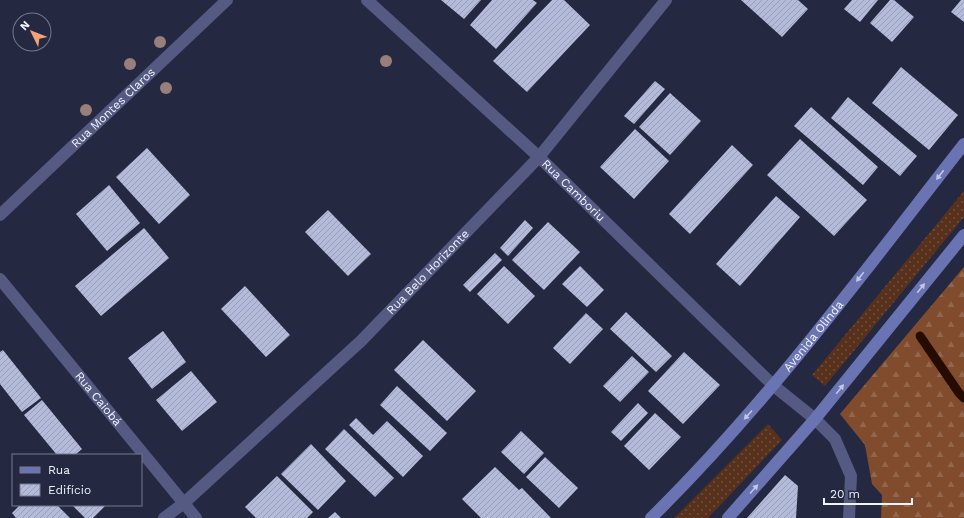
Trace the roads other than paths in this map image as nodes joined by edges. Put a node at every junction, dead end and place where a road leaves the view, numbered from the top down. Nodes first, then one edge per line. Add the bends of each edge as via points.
1 (227, 0) edge
2 (367, 0) edge
3 (666, 0) edge
4 (964, 144) edge
5 (539, 157) junction
6 (0, 215) edge
7 (964, 235) edge
8 (0, 279) edge
9 (774, 386) junction
10 (815, 419) junction
11 (184, 503) junction
12 (164, 518) edge
13 (196, 518) edge
14 (652, 518) edge
15 (728, 518) edge
16 (849, 518) edge

1 - 6 street, Rua Montes Claros
2 - 5 street, Rua Camboriu
3 - 5 street, Rua Belo Horizonte
4 -> 9 street, Avenida Olinda
5 - 9 street, Rua Camboriu
5 - 11 street, Rua Belo Horizonte via 361,342
10 -> 7 street
8 - 11 street, Rua Caiobá
9 - 10 street, Rua Camboriu
9 -> 14 street, Avenida Olinda
15 -> 10 street
10 - 16 street, Rua Camboriu via 835,439 851,476
11 - 12 street, Rua Belo Horizonte
11 - 13 street, Rua Caiobá

